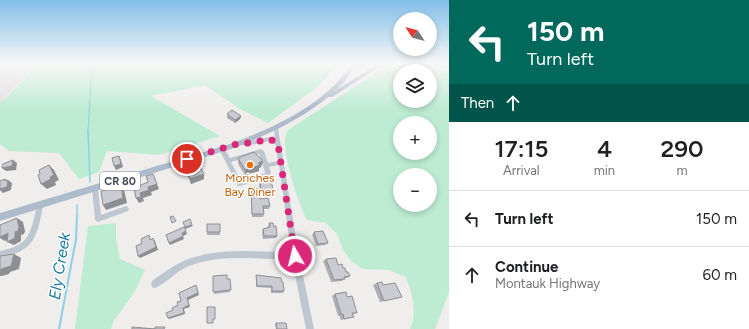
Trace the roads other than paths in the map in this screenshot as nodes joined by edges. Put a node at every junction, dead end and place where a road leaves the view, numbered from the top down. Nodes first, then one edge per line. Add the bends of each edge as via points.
1 (342, 79) edge
2 (357, 79) edge
3 (310, 106) junction
4 (276, 128) junction
5 (240, 143) junction
6 (278, 144) junction
7 (222, 149) junction
8 (228, 161) junction
9 (281, 163) junction
10 (266, 165) junction
11 (95, 188) junction
12 (40, 206) junction
13 (126, 209) dead end
14 (0, 217) edge
15 (0, 255) edge
16 (295, 256) junction
17 (155, 284) dead end
18 (310, 329) edge

1 - 3 main road, CR 80
2 - 3 main road, CR 80
3 - 4 main road, CR 80
4 - 5 main road, CR 80
4 - 6 street
5 - 6 street via 270,139
5 - 7 main road, CR 80
6 - 9 street
7 - 8 street
7 - 11 main road, CR 80
8 - 10 street via 261,151
8 - 10 street via 240,184 266,175
9 - 10 street
9 - 16 street
11 - 12 main road, CR 80
11 - 13 street via 98,219
12 - 14 main road, CR 80
12 - 15 street via 31,239 19,248
16 - 17 street via 211,257 187,263 171,271
16 - 18 street

